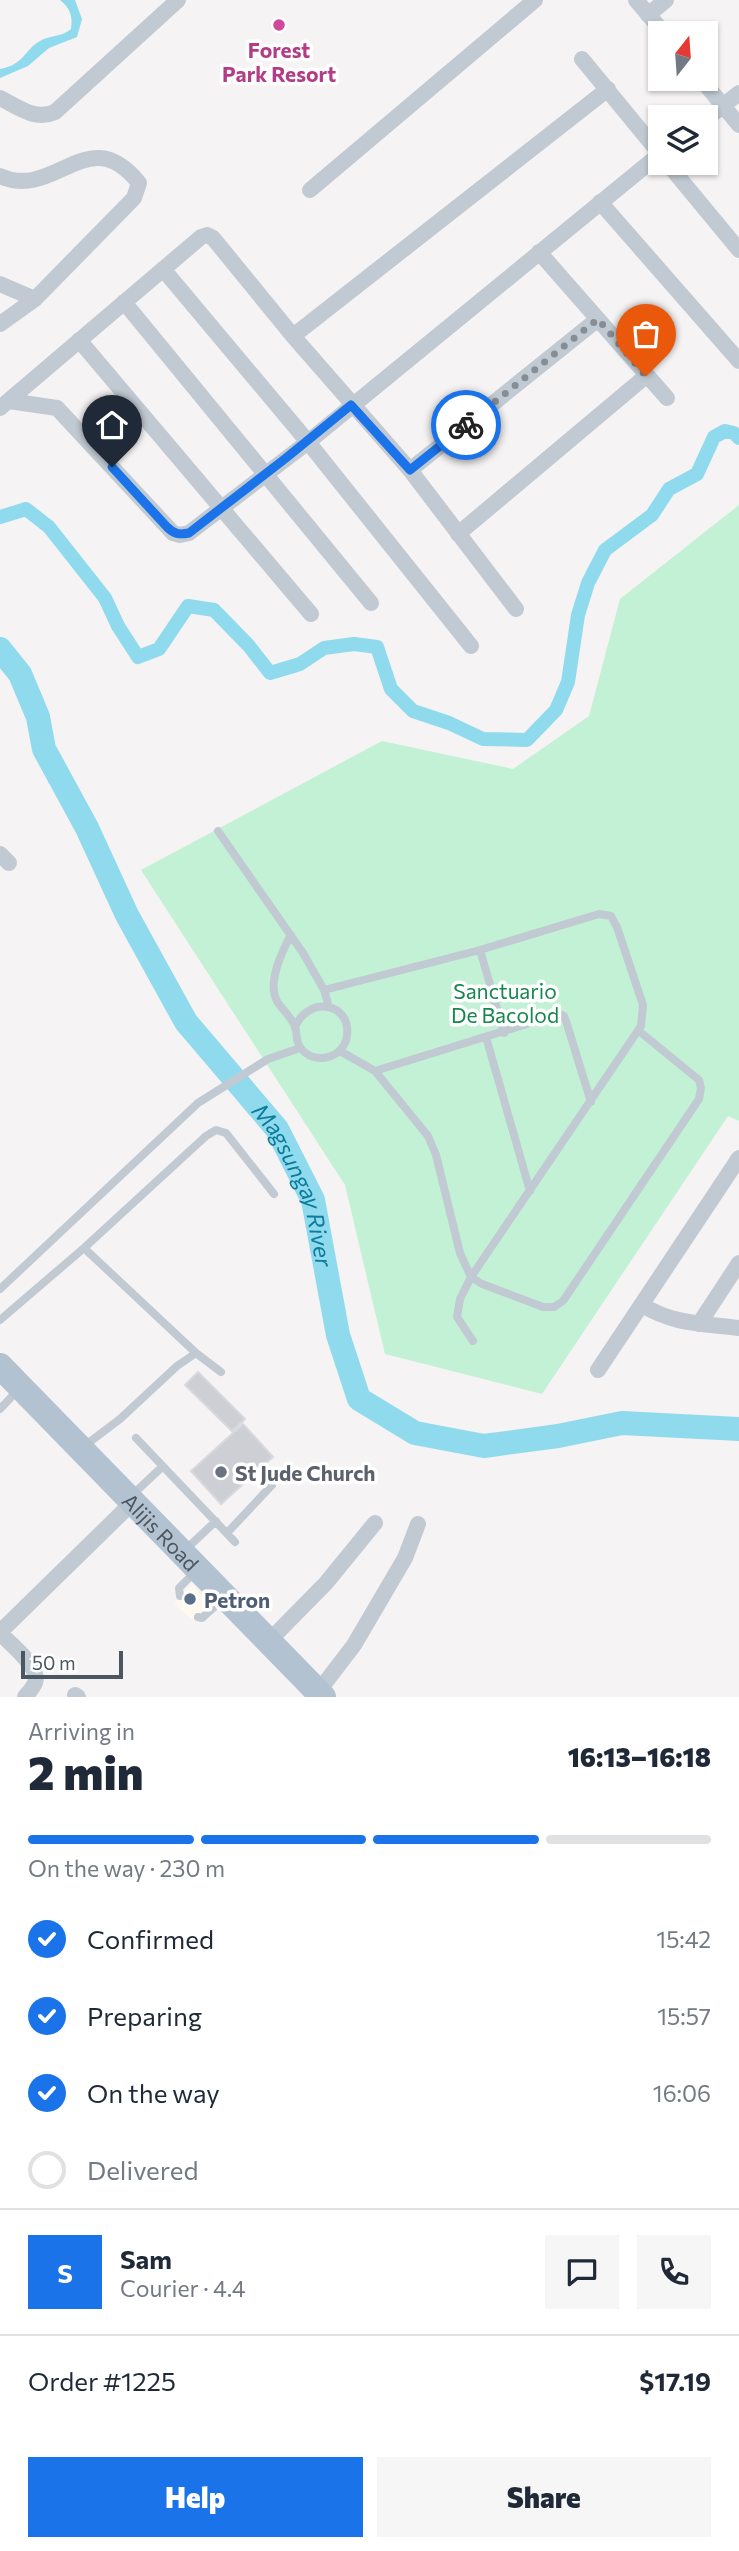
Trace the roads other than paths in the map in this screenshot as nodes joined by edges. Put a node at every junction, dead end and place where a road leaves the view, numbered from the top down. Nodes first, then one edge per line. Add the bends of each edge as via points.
1 (178, 0) edge
2 (535, 0) edge
3 (636, 0) edge
4 (666, 0) edge
5 (648, 15) junction
6 (653, 21) edge
7 (582, 59) dead end
8 (608, 89) junction
9 (711, 91) edge
10 (739, 93) edge
11 (0, 98) edge
12 (723, 106) junction
13 (718, 110) edge
14 (739, 125) edge
15 (648, 139) edge
16 (648, 164) edge
17 (677, 175) edge
18 (0, 176) edge
19 (310, 190) dead end
20 (600, 202) junction
21 (739, 250) edge
22 (539, 251) junction
23 (163, 269) junction
24 (0, 284) edge
25 (35, 299) junction
26 (124, 302) junction
27 (598, 319) junction
28 (0, 324) edge
29 (293, 336) junction
30 (79, 340) junction
31 (739, 361) edge
32 (646, 376) junction
33 (667, 398) dead end
34 (4, 404) edge
35 (351, 405) junction
36 (308, 442) junction
37 (410, 470) junction
38 (265, 475) junction
39 (220, 509) junction
40 (458, 534) junction
41 (371, 603) dead end
42 (516, 608) dead end
43 (311, 614) dead end
44 (471, 646) dead end
45 (218, 831) dead end
46 (291, 935) junction
47 (480, 950) junction
48 (324, 990) junction
49 (329, 1007) junction
50 (295, 1027) junction
51 (639, 1031) junction
52 (504, 1033) junction
53 (486, 1037) junction
54 (300, 1048) junction
55 (340, 1051) junction
56 (375, 1071) junction
57 (591, 1102) junction
58 (737, 1166) edge
59 (530, 1191) junction
60 (274, 1194) dead end
61 (83, 1248) junction
62 (739, 1263) edge
63 (471, 1277) junction
64 (0, 1289) edge
65 (642, 1305) junction
66 (0, 1320) edge
67 (699, 1324) junction
68 (739, 1328) edge
69 (473, 1341) dead end
70 (196, 1353) junction
71 (0, 1366) edge
72 (598, 1370) dead end
73 (221, 1373) dead end
74 (21, 1387) junction
75 (0, 1409) edge
76 (136, 1438) dead end
77 (81, 1449) junction
78 (162, 1467) junction
79 (272, 1485) dead end
80 (131, 1500) junction
81 (216, 1521) junction
82 (375, 1523) dead end
83 (418, 1524) dead end
84 (227, 1533) junction
85 (235, 1542) dead end
86 (190, 1561) junction
87 (180, 1595) dead end
88 (225, 1597) junction
89 (198, 1617) dead end
90 (0, 1632) edge
91 (268, 1642) junction
92 (321, 1695) edge
93 (24, 1697) edge

1 - 11 street via 55,113 44,117
2 - 19 street
3 - 5 street
4 - 5 street
5 - 6 street
7 - 8 street
8 - 15 street
8 - 29 street
9 - 12 street
10 - 12 street
12 - 13 street
12 - 14 street
16 - 20 street
17 - 21 street
18 - 25 street via 23,182 43,179 84,158 99,157 119,164 139,183 134,198
20 - 22 street
20 - 31 street
22 - 27 street
22 - 35 street
23 - 26 street
23 - 29 street via 201,237 213,238
23 - 36 street
24 - 25 street
25 - 28 street
26 - 30 street
26 - 38 street
27 - 32 street
27 - 37 street
29 - 35 street
30 - 34 street
30 - 39 street
32 - 33 street
32 - 40 street
34 - 39 street via 57,408 173,533 189,533
35 - 36 street
35 - 37 street
36 - 38 street
36 - 44 street
37 - 40 street
38 - 39 street
38 - 41 street
39 - 43 street
40 - 42 street
45 - 46 lane
46 - 48 lane
46 - 50 lane via 280,957 273,990
47 - 48 lane
47 - 51 lane via 599,914 611,916 643,1005
47 - 52 lane
48 - 49 lane
49 - 50 lane via 307,1009
49 - 55 lane via 339,1012 348,1032
50 - 54 lane
51 - 57 lane
51 - 63 lane via 699,1080 699,1099 563,1301 543,1307
52 - 53 lane
52 - 57 lane via 564,1016
53 - 56 lane
53 - 59 lane
54 - 55 lane via 319,1059
54 - 64 lane via 268,1059 198,1103
55 - 56 lane
56 - 63 lane via 428,1136 460,1253
57 - 59 lane
58 - 65 street
59 - 63 lane
60 - 61 lane via 226,1133 216,1130
61 - 66 lane
61 - 70 lane
62 - 67 street
63 - 69 lane via 457,1317
65 - 67 street via 678,1321
65 - 72 street
67 - 68 street
70 - 73 lane
70 - 77 lane
71 - 74 main road, Alijis Road
74 - 75 lane
74 - 77 main road, Alijis Road
76 - 78 lane
77 - 80 main road, Alijis Road
78 - 80 lane
78 - 81 lane
79 - 84 lane
80 - 86 main road, Alijis Road
80 - 90 street
81 - 84 lane
81 - 86 lane
82 - 91 street via 326,1583
83 - 92 street via 405,1558
84 - 85 lane
86 - 87 lane
86 - 88 main road, Alijis Road
88 - 89 lane
88 - 91 main road, Alijis Road
90 - 93 street via 36,1675
91 - 92 main road, Alijis Road

